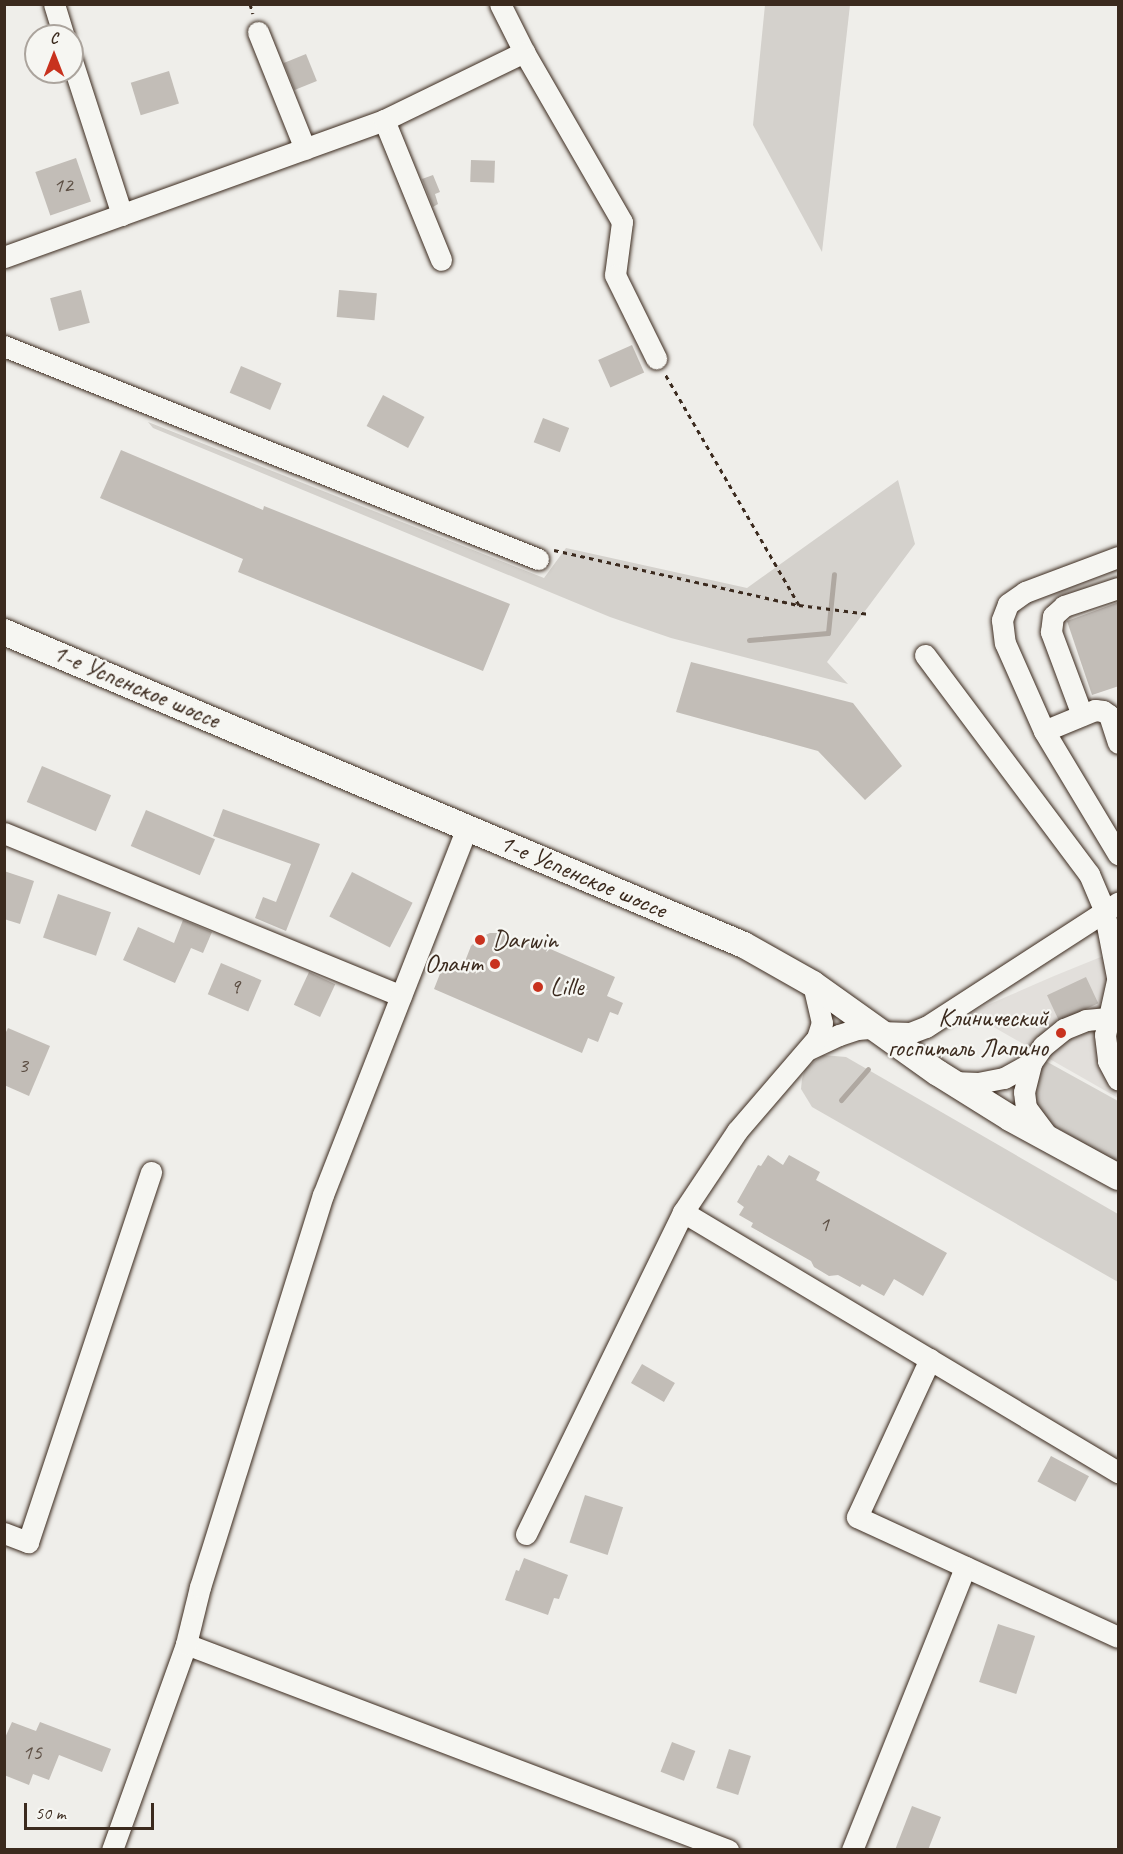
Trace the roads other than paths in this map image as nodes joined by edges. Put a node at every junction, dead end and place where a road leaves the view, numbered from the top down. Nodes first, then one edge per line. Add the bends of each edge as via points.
1 (54, 4) edge
2 (500, 4) edge
3 (60, 24) edge
4 (258, 32) dead end
5 (524, 52) junction
6 (80, 84) edge
7 (384, 120) junction
8 (305, 149) junction
9 (122, 214) junction
10 (4, 257) edge
11 (441, 260) dead end
12 (4, 346) edge
13 (656, 358) road end
14 (1119, 557) edge
15 (537, 559) road end
16 (1119, 588) edge
17 (8, 632) edge
18 (925, 655) dead end
19 (1082, 715) junction
20 (1044, 731) junction
21 (1119, 743) edge
22 (467, 828) junction
23 (4, 833) edge
24 (1119, 854) edge
25 (1112, 906) edge
26 (1118, 977) edge
27 (813, 984) junction
28 (401, 996) junction
29 (1108, 1018) junction
30 (926, 1027) junction
31 (876, 1030) junction
32 (808, 1050) junction
33 (1031, 1064) junction
34 (945, 1077) junction
35 (1119, 1080) edge
36 (1052, 1140) junction
37 (151, 1172) dead end
38 (1119, 1177) edge
39 (683, 1212) junction
40 (930, 1359) junction
41 (1119, 1472) edge
42 (4, 1533) edge
43 (526, 1534) dead end
44 (965, 1567) junction
45 (1119, 1637) edge
46 (186, 1644) junction
47 (112, 1850) edge
48 (728, 1850) edge
49 (852, 1850) edge

1 - 3 street
2 - 5 street
4 - 8 street
5 - 7 street
5 - 13 street via 622,222 615,275
6 - 9 street
7 - 8 street
7 - 11 street
8 - 9 street
9 - 10 street
12 - 15 street
14 - 20 street via 1025,592 1008,604 1002,620 1005,643
16 - 19 street via 1064,606 1053,616 1051,632
17 - 22 main road, 1-е Успенское шоссе
18 - 25 street
19 - 20 street
19 - 21 street via 1095,710 1109,715
20 - 24 street
22 - 27 main road, 1-е Успенское шоссе via 734,940
22 - 28 street
23 - 28 street
25 - 26 street
25 - 30 street
26 - 29 street
27 - 31 main road, 1-е Успенское шоссе
27 - 32 street via 822,1023
28 - 46 street via 323,1195 200,1587
29 - 33 street via 1086,1020 1064,1029 1043,1046
29 - 35 street via 1108,1061
30 - 31 street via 910,1033
30 - 34 street via 922,1043 926,1056
31 - 32 street via 857,1029
31 - 34 main road, 1-е Успенское шоссе
32 - 39 street via 736,1131
33 - 34 street via 1004,1078 978,1083
33 - 36 street via 1023,1092 1026,1108
34 - 36 main road, 1-е Успенское шоссе
36 - 38 main road, 1-е Успенское шоссе
37 - 42 street via 27,1542
39 - 40 street
39 - 43 street
40 - 41 street
40 - 44 street via 857,1517
44 - 45 street
44 - 49 street
46 - 47 street
46 - 48 street

